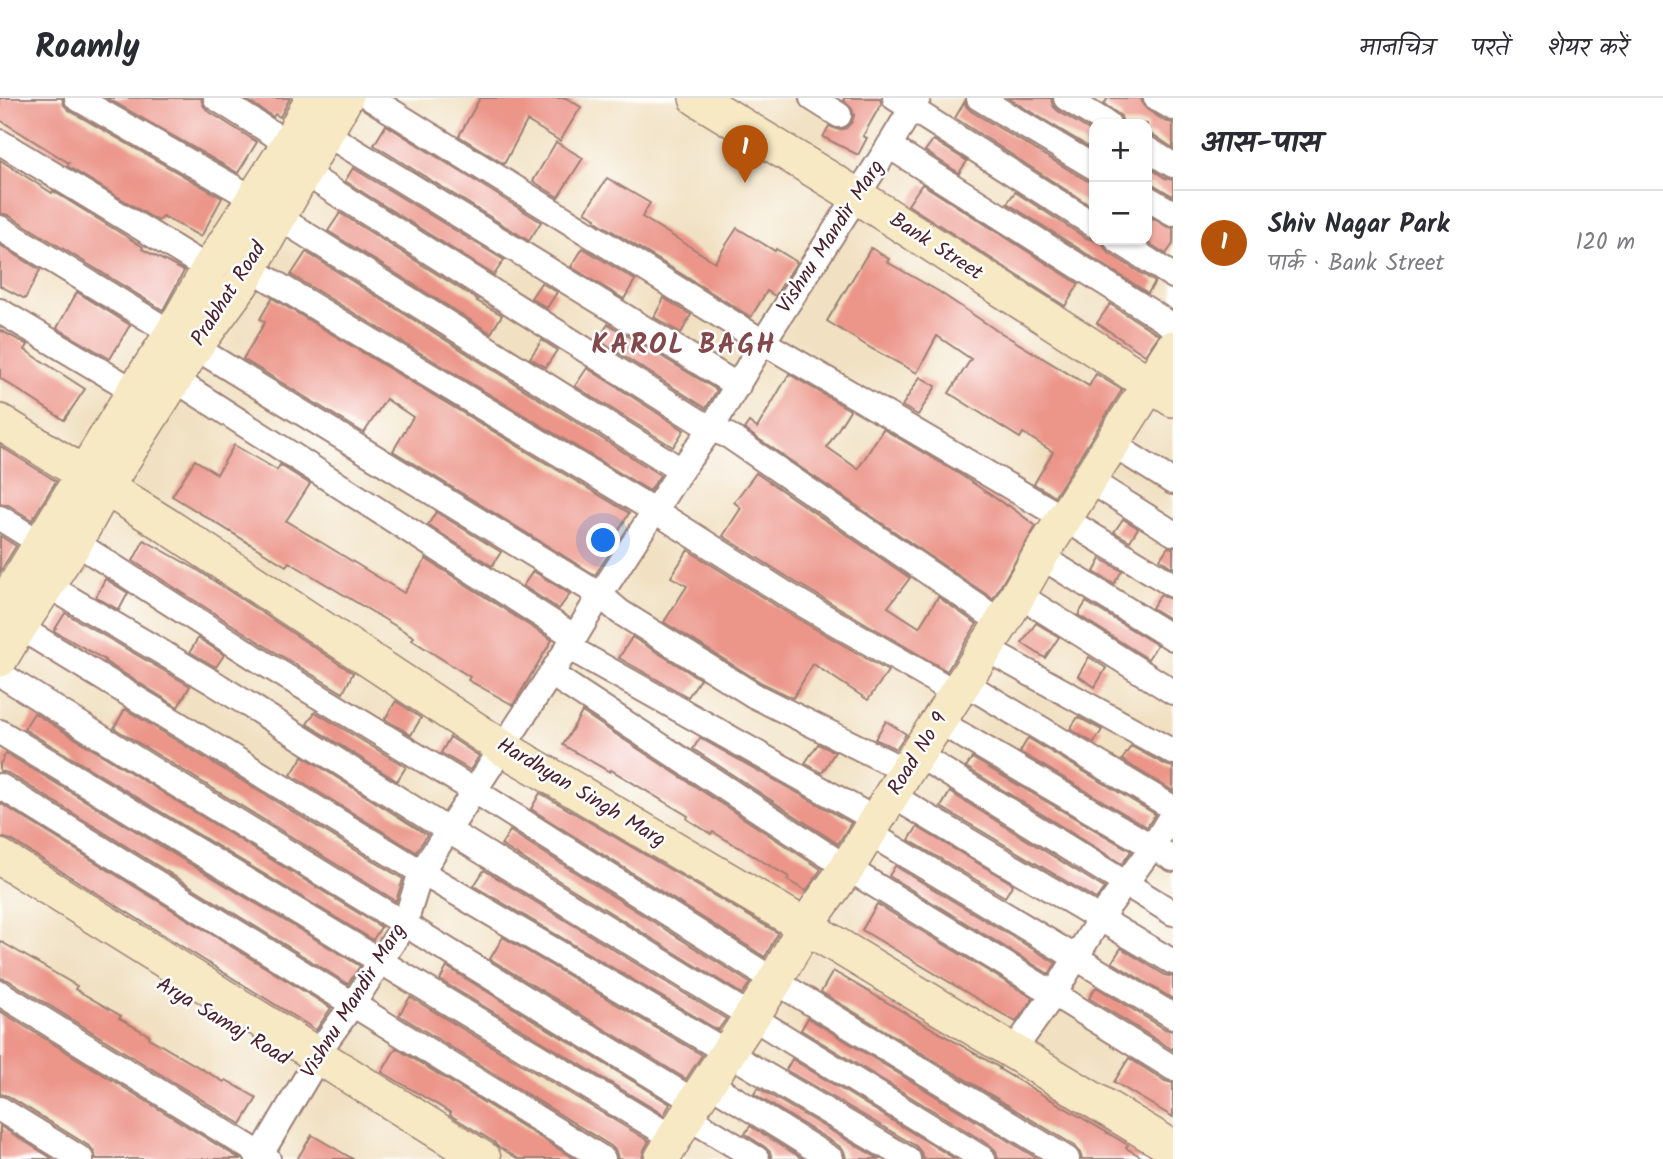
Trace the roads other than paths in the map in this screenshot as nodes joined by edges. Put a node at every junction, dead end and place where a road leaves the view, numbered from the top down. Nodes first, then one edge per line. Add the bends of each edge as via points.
1 (77, 98) edge
2 (216, 98) edge
3 (313, 98) edge
4 (345, 98) edge
5 (370, 98) edge
6 (697, 98) edge
7 (812, 98) edge
8 (979, 98) edge
9 (1066, 98) edge
10 (1156, 98) edge
11 (908, 101) edge
12 (1173, 108) edge
13 (839, 115) dead end
14 (1100, 119) edge
15 (325, 133) junction
16 (0, 142) edge
17 (889, 146) junction
18 (1152, 152) edge
19 (296, 158) junction
20 (1089, 164) edge
21 (1173, 165) edge
22 (857, 196) junction
23 (1152, 201) edge
24 (266, 208) junction
25 (1173, 214) edge
26 (1089, 222) edge
27 (0, 228) edge
28 (1125, 245) edge
29 (250, 268) junction
30 (209, 270) junction
31 (1173, 276) edge
32 (0, 311) edge
33 (1173, 326) edge
34 (183, 341) junction
35 (763, 342) junction
36 (1173, 348) edge
37 (738, 386) junction
38 (155, 392) junction
39 (1161, 392) edge
40 (0, 422) edge
41 (712, 429) junction
42 (1112, 444) junction
43 (681, 470) junction
44 (95, 480) junction
45 (1089, 480) junction
46 (1173, 482) edge
47 (655, 511) junction
48 (0, 518) edge
49 (1065, 519) junction
50 (1173, 533) edge
51 (59, 543) junction
52 (1040, 556) junction
53 (47, 584) junction
54 (1173, 585) edge
55 (600, 594) junction
56 (6, 611) edge
57 (1002, 622) junction
58 (1173, 638) edge
59 (572, 642) junction
60 (0, 660) edge
61 (0, 674) edge
62 (551, 674) junction
63 (1173, 692) edge
64 (953, 698) junction
65 (0, 732) edge
66 (503, 748) junction
67 (1173, 751) edge
68 (0, 786) edge
69 (475, 791) junction
70 (892, 795) junction
71 (1173, 808) edge
72 (1173, 813) edge
73 (449, 831) junction
74 (1163, 853) edge
75 (0, 857) edge
76 (848, 867) junction
77 (421, 872) junction
78 (1126, 884) junction
79 (0, 885) edge
80 (1173, 913) edge
81 (1100, 918) junction
82 (405, 923) junction
83 (805, 926) junction
84 (1076, 956) junction
85 (381, 960) junction
86 (1173, 962) edge
87 (775, 981) junction
88 (0, 993) edge
89 (1054, 993) junction
90 (353, 1004) junction
91 (751, 1016) junction
92 (1173, 1016) edge
93 (1013, 1051) junction
94 (727, 1054) junction
95 (312, 1064) junction
96 (1173, 1068) edge
97 (0, 1109) edge
98 (681, 1131) edge
99 (1173, 1148) edge
100 (263, 1158) edge
101 (81, 1159) edge
102 (445, 1159) edge
103 (483, 1159) edge
104 (603, 1159) edge
105 (757, 1159) edge
106 (831, 1159) edge
107 (908, 1159) edge
108 (983, 1159) edge
109 (1067, 1159) edge

1 - 24 street
2 - 19 street
3 - 19 street, Prabhat Road
4 - 15 street, Prabhat Road
5 - 35 street
6 - 22 street, Bank Street
7 - 13 street
8 - 20 street
9 - 14 street
10 - 12 street
11 - 17 street, Vishnu Mandir Marg
11 - 26 street
15 - 19 street, Prabhat Road
15 - 37 street
16 - 30 street
17 - 22 street, Vishnu Mandir Marg
17 - 33 street
18 - 21 street
19 - 24 street, Prabhat Road
19 - 41 street
22 - 35 street, Vishnu Mandir Marg
22 - 39 street, Bank Street
23 - 25 street
24 - 29 street, Prabhat Road
24 - 30 street, Prabhat Road
24 - 43 street
27 - 34 street
28 - 31 street
29 - 34 street, Prabhat Road via 241,284
29 - 47 street
30 - 34 street, Prabhat Road
32 - 38 street
34 - 38 street, Prabhat Road
34 - 55 street
35 - 37 street, Vishnu Mandir Marg
35 - 49 street
36 - 39 street, Road No 9
37 - 41 street, Vishnu Mandir Marg
38 - 44 street, Prabhat Road
38 - 59 street
39 - 42 street, Road No 9
40 - 44 street, Hardhyan Singh Marg
41 - 43 street, Vishnu Mandir Marg
41 - 57 street via 729,436
42 - 45 street, Road No 9
42 - 46 street
43 - 47 street, Vishnu Mandir Marg
44 - 51 street, Prabhat Road
44 - 66 street, Hardhyan Singh Marg
45 - 49 street, Road No 9
45 - 50 street
47 - 55 street, Vishnu Mandir Marg
47 - 64 street
48 - 51 street
49 - 52 street, Road No 9
49 - 54 street
51 - 53 street
51 - 56 street
51 - 69 street
52 - 57 street, Road No 9
52 - 58 street
53 - 56 street
53 - 73 street
55 - 59 street, Vishnu Mandir Marg
55 - 70 street via 620,612 755,696
56 - 60 street
56 - 77 street
57 - 63 street
57 - 64 street, Road No 9
57 - 67 street
59 - 62 street, Vishnu Mandir Marg
59 - 70 street
61 - 82 street
62 - 66 street, Vishnu Mandir Marg
62 - 76 street
64 - 70 street, Road No 9
64 - 71 street
64 - 74 street
65 - 85 street
66 - 69 street, Vishnu Mandir Marg
66 - 83 street, Hardhyan Singh Marg
68 - 90 street
69 - 73 street, Vishnu Mandir Marg
69 - 87 street
70 - 76 street, Road No 9
70 - 78 street
70 - 81 street
70 - 84 street
72 - 74 street
73 - 77 street, Vishnu Mandir Marg
73 - 91 street
74 - 78 street
75 - 95 street
76 - 83 street, Road No 9
76 - 89 street
77 - 82 street, Vishnu Mandir Marg
77 - 94 street
78 - 80 street
78 - 81 street
79 - 95 street, Arya Samaj Road via 129,965
81 - 84 street
81 - 86 street
82 - 85 street, Vishnu Mandir Marg
82 - 98 street
83 - 87 street, Road No 9
83 - 93 street, Hardhyan Singh Marg
84 - 89 street
84 - 92 street
85 - 90 street, Vishnu Mandir Marg
85 - 98 street
87 - 91 street, Road No 9
87 - 109 street
88 - 100 street
89 - 93 street
89 - 96 street
90 - 95 street, Vishnu Mandir Marg
90 - 104 street
91 - 94 street, Road No 9
91 - 108 street
93 - 99 street, Hardhyan Singh Marg
94 - 98 street, Road No 9
94 - 107 street
95 - 100 street, Vishnu Mandir Marg
95 - 102 street, Arya Samaj Road
95 - 103 street
97 - 101 street
98 - 105 street
98 - 106 street

